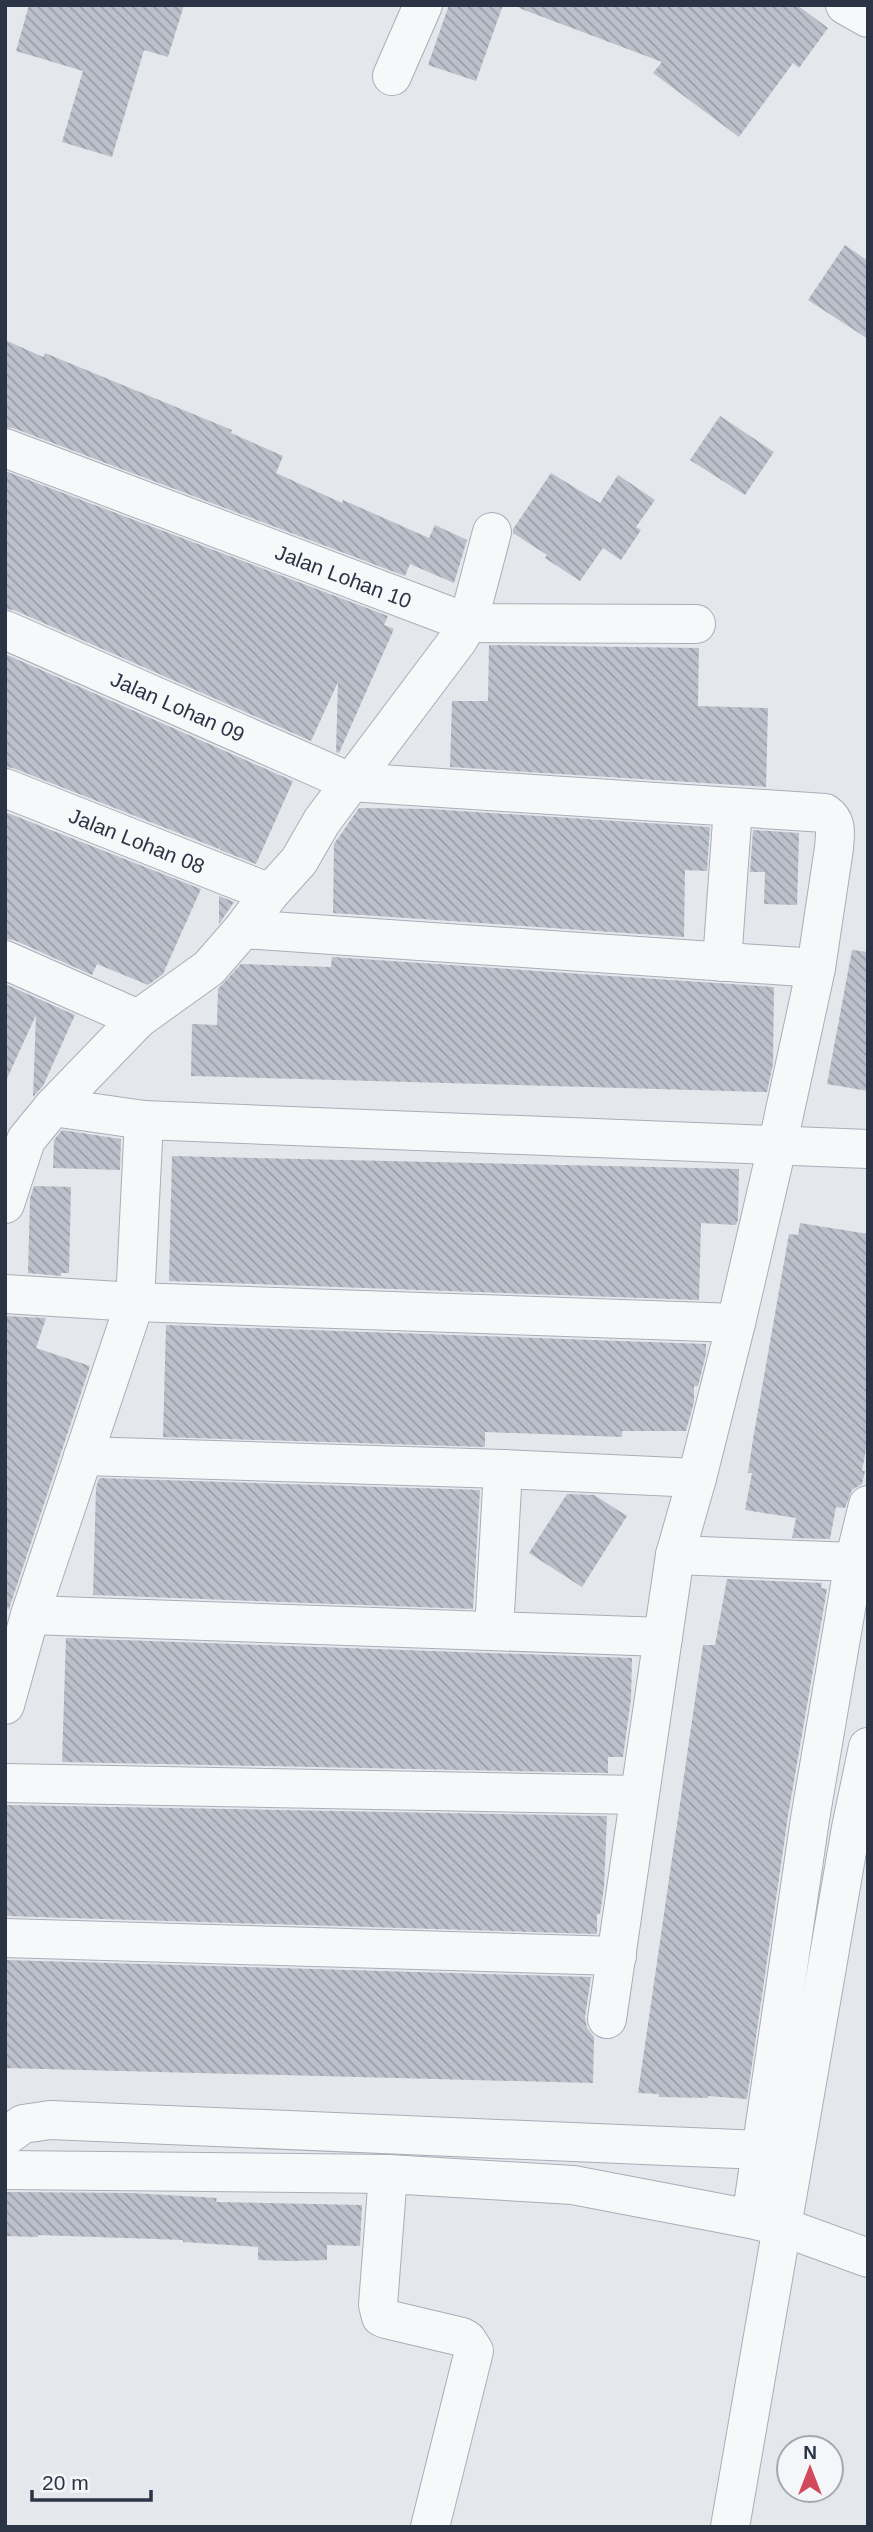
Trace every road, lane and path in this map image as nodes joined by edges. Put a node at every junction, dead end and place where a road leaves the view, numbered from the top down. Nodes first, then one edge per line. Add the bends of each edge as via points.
1 (422, 5) edge
2 (845, 5) edge
3 (868, 18) edge
4 (392, 76) dead end
5 (5, 448) edge
6 (492, 532) dead end
7 (468, 623) junction
8 (696, 624) dead end
9 (5, 630) edge
10 (350, 782) junction
11 (5, 788) edge
12 (733, 807) junction
13 (270, 893) junction
14 (243, 929) junction
15 (5, 960) edge
16 (722, 962) junction
17 (816, 968) junction
18 (138, 1019) junction
19 (53, 1107) junction
20 (144, 1120) junction
21 (15, 1136) edge
22 (777, 1147) junction
23 (868, 1149) edge
24 (5, 1204) edge
25 (5, 1294) edge
26 (135, 1302) junction
27 (736, 1323) junction
28 (83, 1456) junction
29 (503, 1469) junction
30 (697, 1478) junction
31 (868, 1505) edge
32 (674, 1555) junction
33 (854, 1562) junction
34 (30, 1615) junction
35 (494, 1631) junction
36 (663, 1637) junction
37 (5, 1706) edge
38 (868, 1747) edge
39 (5, 1783) edge
40 (638, 1795) junction
41 (810, 1819) junction
42 (851, 1828) junction
43 (5, 1938) edge
44 (617, 1956) junction
45 (607, 2019) dead end
46 (5, 2137) edge
47 (761, 2150) junction
48 (5, 2170) edge
49 (388, 2174) junction
50 (767, 2223) junction
51 (868, 2258) edge
52 (430, 2527) edge
53 (730, 2527) edge

1 - 4 street
2 - 3 street
5 - 7 street, Jalan Lohan 10
6 - 7 street
7 - 8 street, Jalan Lohan 10
7 - 10 street
9 - 10 street, Jalan Lohan 09
10 - 12 street
10 - 13 street via 299,861
11 - 13 street, Jalan Lohan 08
12 - 16 street
12 - 17 street via 825,813 834,821
13 - 14 street
14 - 16 street
14 - 18 street via 209,968
15 - 18 street
16 - 17 street
17 - 22 street
18 - 19 street
19 - 20 street
19 - 21 street
20 - 22 street
20 - 26 street
21 - 24 street
22 - 23 street
22 - 27 street
25 - 26 street
26 - 27 street
26 - 28 street
27 - 30 street
28 - 29 street
28 - 34 street
29 - 30 street
29 - 35 street
30 - 32 street
31 - 33 street
32 - 33 street
32 - 36 street
33 - 41 street
34 - 35 street
34 - 37 street
35 - 36 street
36 - 40 street
38 - 42 street
39 - 40 street
40 - 44 street
41 - 42 street
41 - 47 street
42 - 50 street
43 - 44 street
44 - 45 street
46 - 47 street via 23,2124 50,2120
47 - 50 street
48 - 49 street
49 - 50 street via 573,2185
49 - 52 street via 379,2313 386,2319 462,2337 474,2351
50 - 51 street
50 - 53 street

